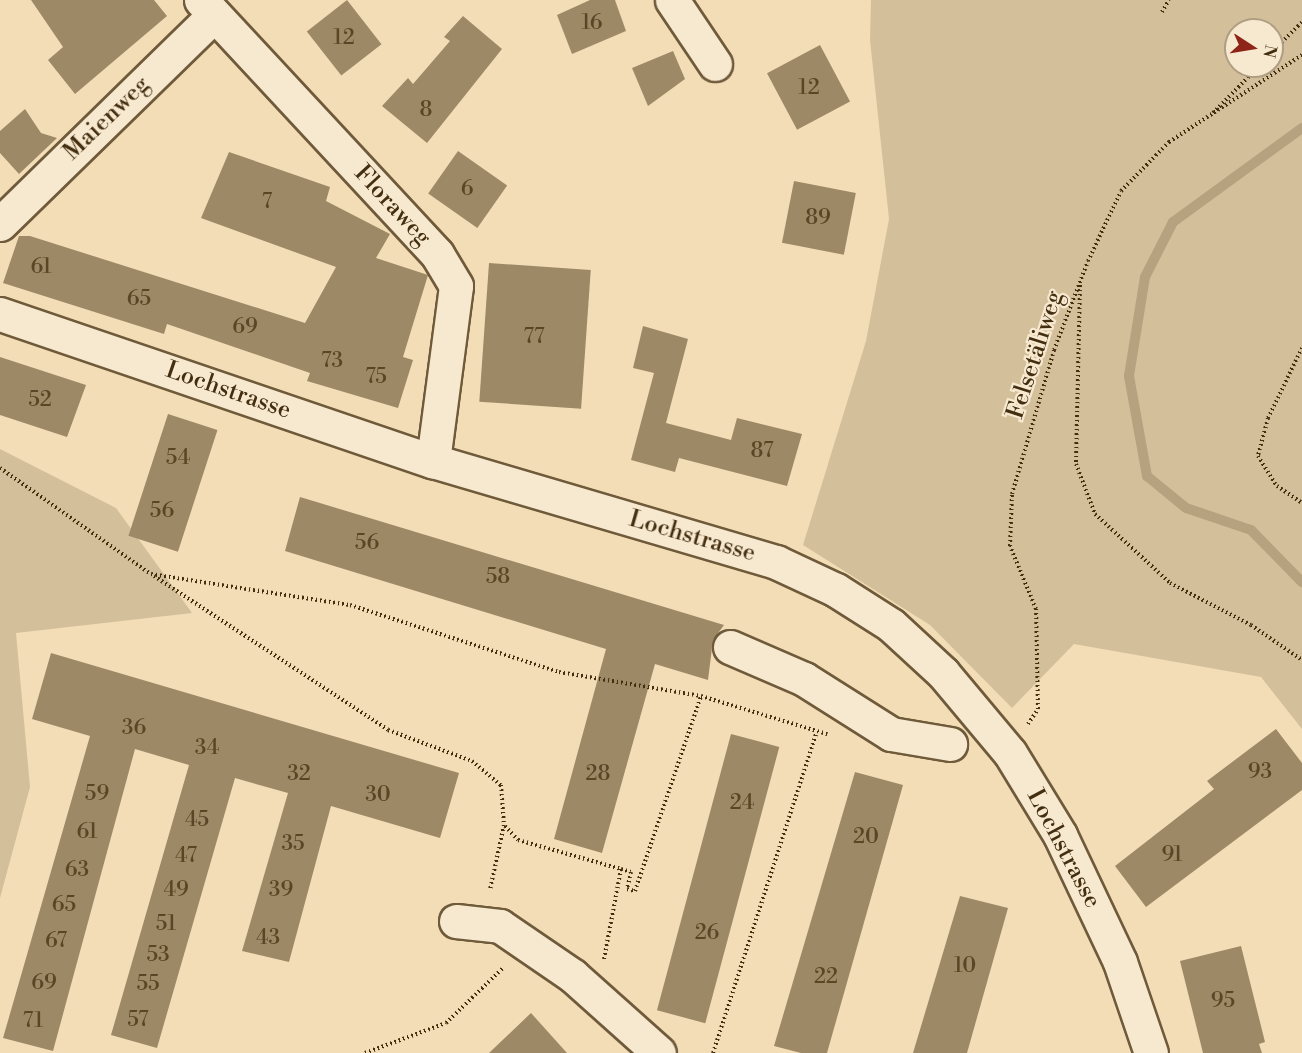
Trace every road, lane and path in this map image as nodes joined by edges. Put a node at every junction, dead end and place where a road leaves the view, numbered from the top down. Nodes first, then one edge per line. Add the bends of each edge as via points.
1 (672, 0) edge
2 (1169, 0) edge
3 (207, 7) edge
4 (1162, 12) dead end
5 (1302, 22) edge
6 (1284, 40) edge
7 (1302, 55) edge
8 (715, 64) dead end
9 (1247, 78) edge
10 (1208, 118) junction
11 (0, 224) edge
12 (1080, 281) junction
13 (0, 314) edge
14 (1302, 348) edge
15 (433, 461) junction
16 (0, 468) edge
17 (1302, 503) edge
18 (151, 574) junction
19 (730, 647) dead end
20 (1302, 660) edge
21 (701, 696) junction
22 (816, 734) junction
23 (837, 734) dead end
24 (950, 744) dead end
25 (1010, 753) junction
26 (504, 825) junction
27 (621, 869) junction
28 (483, 927) junction
29 (597, 998) junction
30 (365, 1053) edge
31 (658, 1053) edge
32 (713, 1053) edge
33 (1151, 1053) edge

1 - 8 street
2 - 4 path
3 - 11 street, Maienweg
3 - 15 street, Floraweg via 437,254 456,286
5 - 6 path
7 - 10 path, Felsetäliweg
9 - 10 path
10 - 12 path, Felsetäliweg via 1169,142 1121,191
12 - 20 path via 1076,464 1095,514 1170,583 1251,625
12 - 25 path, Felsetäliweg via 1012,494 1011,546 1036,609 1038,709
13 - 15 street, Lochstrasse
14 - 17 path via 1268,418 1258,456 1277,486
15 - 25 street, Lochstrasse via 776,562 836,590 891,625 943,673
16 - 18 path
18 - 21 path via 350,605 559,672
18 - 26 path via 388,730 472,761 501,785
19 - 24 street via 804,680 891,734
21 - 22 path
21 - 27 path via 635,891 627,889 631,872
22 - 23 path
22 - 32 path
25 - 33 street, Lochstrasse via 1074,859 1120,962
26 - 27 path via 518,840
26 - 28 path
27 - 29 path
28 - 29 street
28 - 30 path via 502,975 446,1023
29 - 31 street

